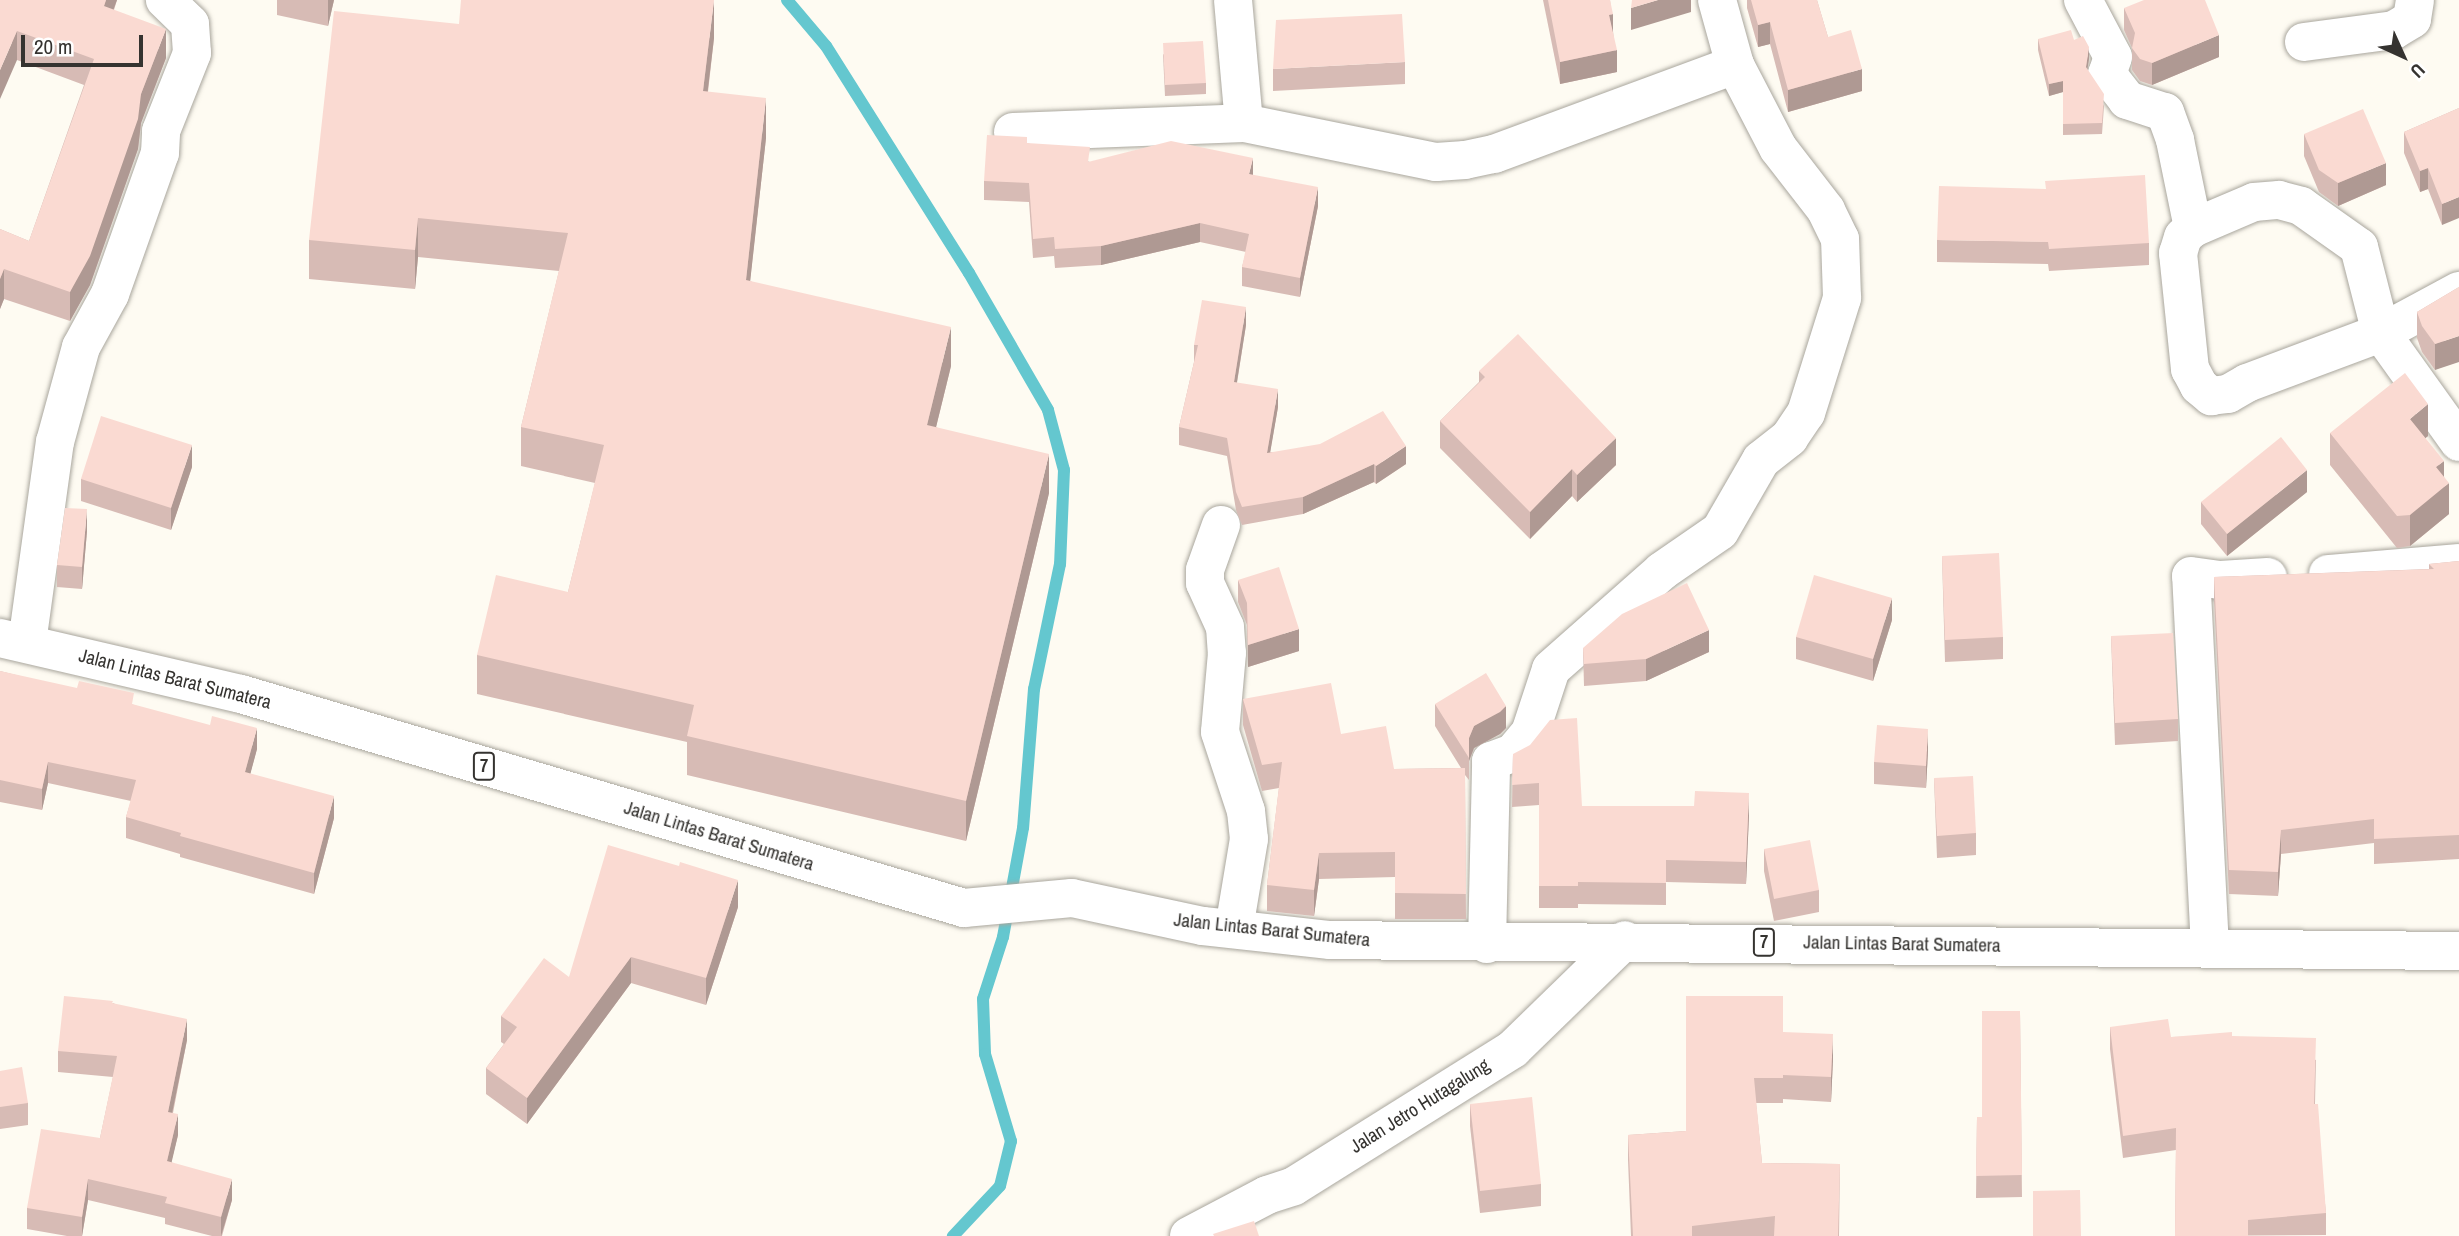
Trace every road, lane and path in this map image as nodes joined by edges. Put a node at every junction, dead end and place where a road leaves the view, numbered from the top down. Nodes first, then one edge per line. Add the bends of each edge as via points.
1 (165, 0) edge
2 (1233, 0) edge
3 (1717, 0) edge
4 (2083, 0) edge
5 (2415, 0) edge
6 (2304, 43) dead end
7 (1735, 65) junction
8 (1244, 122) junction
9 (1013, 132) dead end
10 (2193, 228) junction
11 (2459, 291) edge
12 (2381, 333) junction
13 (2459, 442) edge
14 (1221, 525) dead end
15 (2459, 563) edge
16 (13, 640) edge
17 (1234, 929) junction
18 (1625, 940) junction
19 (1487, 944) junction
20 (2210, 947) junction
21 (2459, 951) edge
22 (1189, 1236) edge

1 - 16 main road via 190,24 192,53 160,131 159,153 110,294 81,347 55,442
2 - 8 main road
3 - 7 main road
4 - 10 main road via 2113,57 2107,74 2127,100 2165,112
5 - 6 main road via 2412,19 2394,30
7 - 8 main road via 1494,154 1465,160 1436,162
7 - 19 main road via 1778,148 1826,210 1840,239 1842,298 1807,413 1789,438 1761,460 1720,531 1661,570 1551,669 1530,733 1513,753 1491,761
8 - 9 main road
10 - 12 main road via 2253,202 2278,200 2301,206 2360,247
10 - 12 main road via 2183,237 2178,253 2190,369 2211,396 2228,394
11 - 12 main road
12 - 13 main road
14 - 17 main road via 1205,570 1206,583 1224,627 1227,653 1220,732 1246,811 1249,839
15 - 20 main road via 2220,580 2191,576
16 - 17 main road, Jalan Lintas Barat Sumatera / 7 via 241,694 964,908 1072,898
17 - 19 main road, Jalan Lintas Barat Sumatera / 7 via 1330,940
18 - 19 main road, Jalan Lintas Barat Sumatera / 7
18 - 20 main road, Jalan Lintas Barat Sumatera / 7
18 - 22 main road, Jalan Jetro Hutagalung via 1513,1049 1294,1186
20 - 21 main road, Jalan Lintas Barat Sumatera / 7

